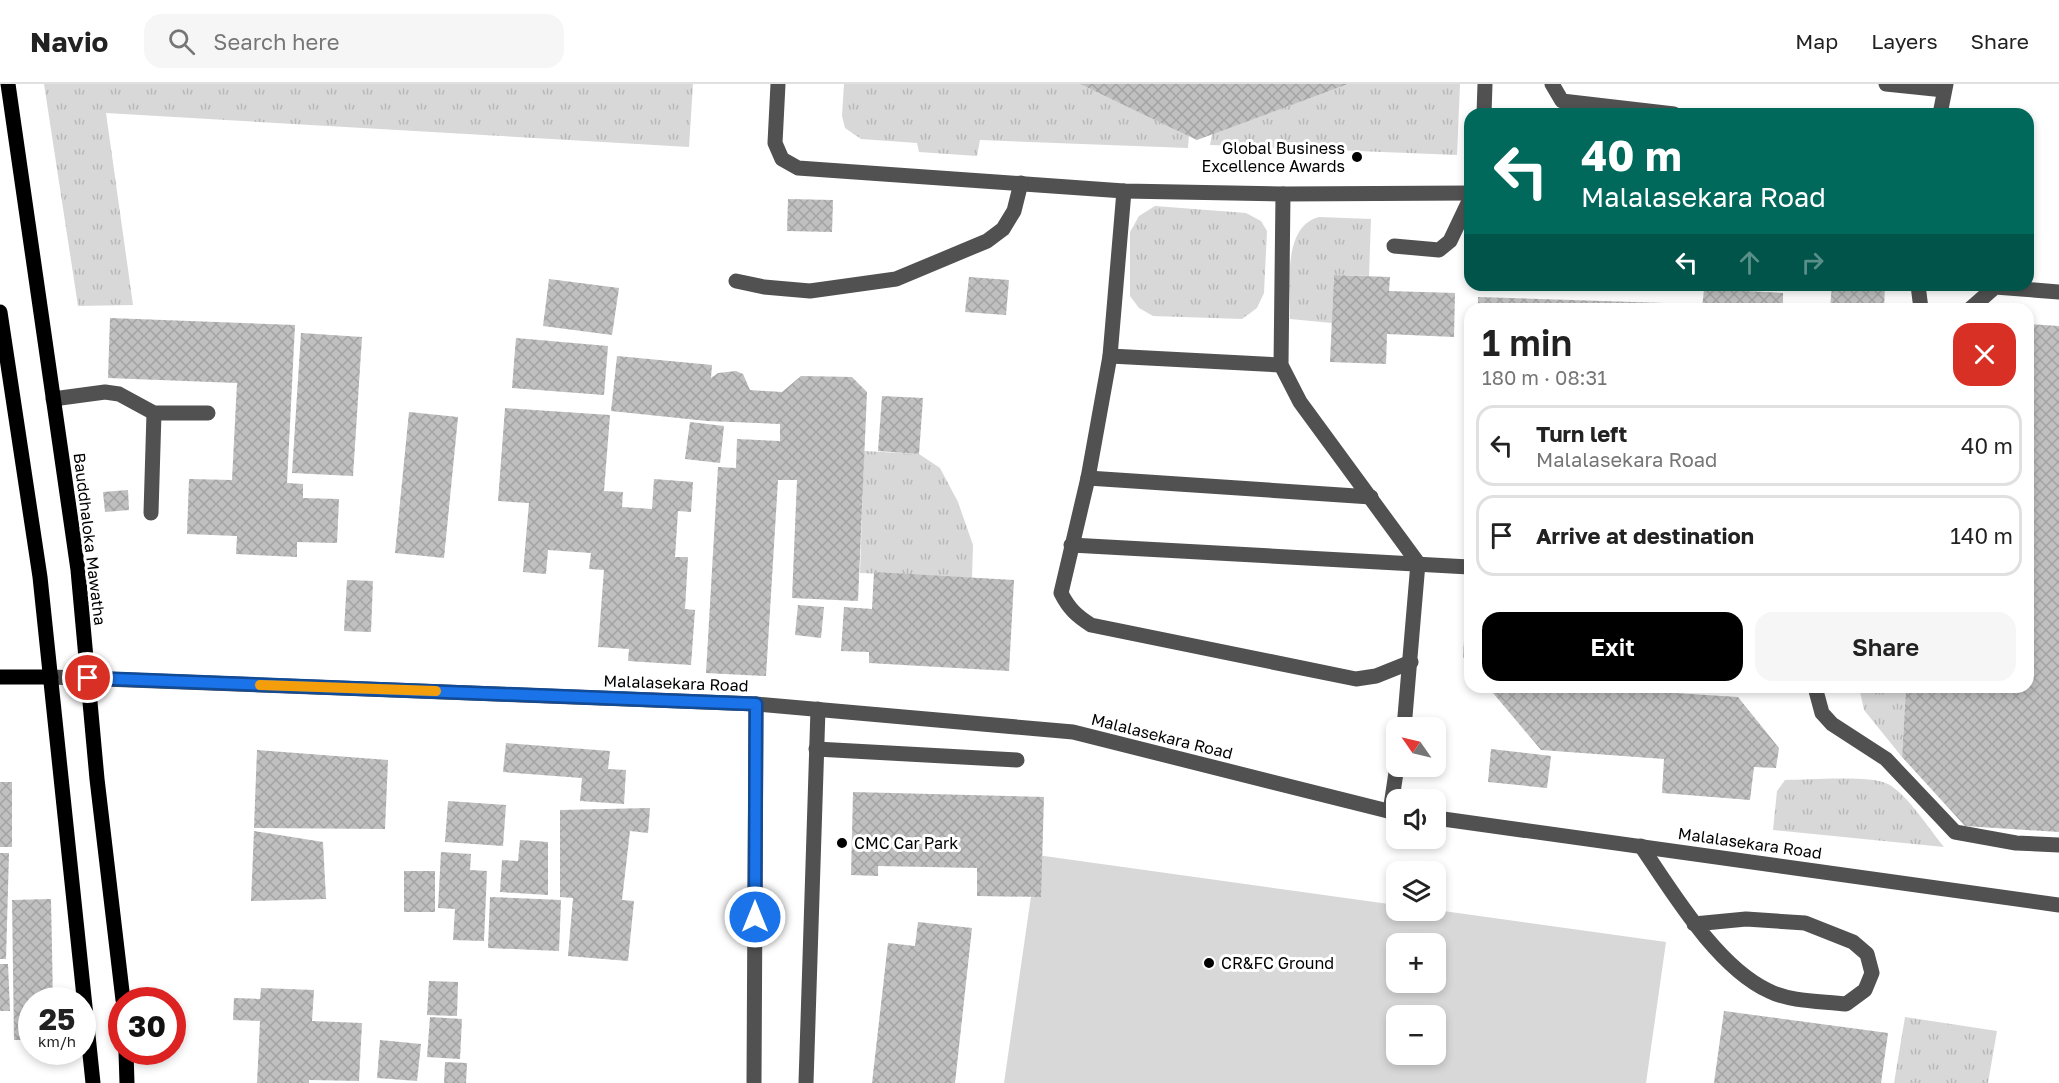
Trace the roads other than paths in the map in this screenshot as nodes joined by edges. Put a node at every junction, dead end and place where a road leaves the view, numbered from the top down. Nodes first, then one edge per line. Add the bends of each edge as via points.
1 (8, 84) edge
2 (778, 84) edge
3 (1485, 84) edge
4 (1552, 84) edge
5 (1886, 84) edge
6 (1945, 87) edge
7 (1484, 108) edge
8 (1622, 108) edge
9 (1942, 108) edge
10 (1021, 183) junction
11 (1125, 190) junction
12 (1464, 192) edge
13 (1283, 194) junction
14 (1464, 212) edge
15 (1394, 246) dead end
16 (736, 281) dead end
17 (2034, 290) edge
18 (1990, 291) edge
19 (2059, 292) edge
20 (1977, 303) edge
21 (0, 312) edge
22 (1110, 356) junction
23 (1281, 364) junction
24 (53, 399) junction
25 (154, 413) junction
26 (208, 413) dead end
27 (1088, 478) junction
28 (1371, 497) junction
29 (151, 513) dead end
30 (1071, 545) junction
31 (1418, 563) junction
32 (1464, 567) edge
33 (1411, 662) junction
34 (0, 677) edge
35 (51, 677) junction
36 (88, 678) junction
37 (1817, 693) edge
38 (756, 704) junction
39 (818, 709) junction
40 (1405, 717) edge
41 (816, 749) junction
42 (1017, 760) dead end
43 (1386, 811) edge
44 (1446, 819) edge
45 (2059, 845) edge
46 (1641, 846) junction
47 (2059, 905) edge
48 (1694, 924) junction
49 (122, 987) edge
50 (126, 1065) edge
51 (93, 1083) edge
52 (127, 1083) edge
53 (754, 1083) edge
54 (806, 1083) edge

1 - 24 main road, Bauddhaloka Mawatha
2 - 10 street via 775,143 782,159 798,168
3 - 7 street
4 - 8 street via 1562,101
5 - 6 street
6 - 9 street
10 - 11 street
10 - 16 street via 1014,211 1003,229 987,241 896,279 810,291
11 - 13 street
11 - 22 street
12 - 13 street
13 - 23 street
14 - 15 street via 1450,241 1439,250
17 - 19 street
18 - 20 street
21 - 35 main road
22 - 23 street
22 - 27 street
23 - 28 street via 1299,402
24 - 25 street via 105,392 119,394
24 - 36 main road, Bauddhaloka Mawatha via 78,570
25 - 26 street
25 - 29 street
27 - 28 street
27 - 30 street
28 - 31 street
30 - 31 street
30 - 33 street via 1061,593 1073,614 1091,625 1356,679 1376,676
31 - 32 street
31 - 33 street
33 - 40 street
34 - 35 main road
35 - 36 street, Malalasekara Road
35 - 51 main road
36 - 38 street, Malalasekara Road
36 - 49 main road, Bauddhaloka Mawatha
37 - 45 street via 1822,713 1886,759 1955,832 2016,843
38 - 39 street, Malalasekara Road
38 - 53 street
39 - 41 street
39 - 43 street, Malalasekara Road via 1073,732
41 - 42 street
41 - 54 street
44 - 46 street, Malalasekara Road
46 - 47 street, Malalasekara Road
46 - 48 street
48 - 48 street via 1746,919 1805,923 1853,942 1867,954 1872,974 1865,990 1846,1004 1770,992 1742,974
50 - 52 main road

